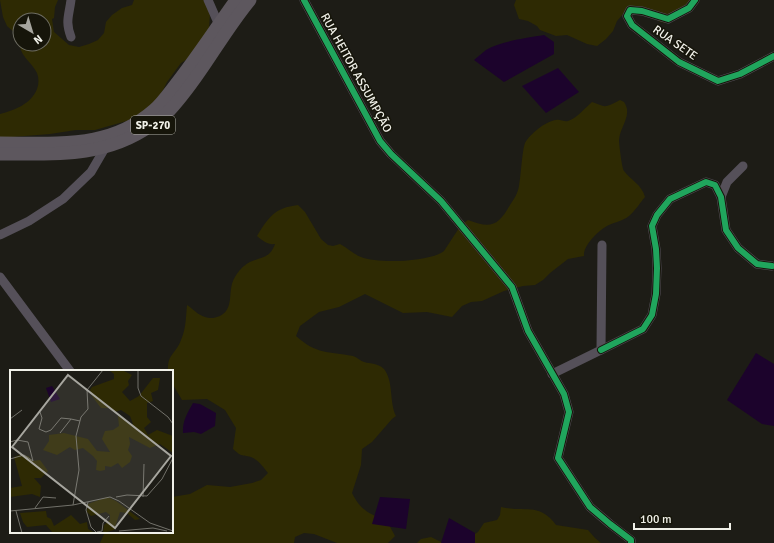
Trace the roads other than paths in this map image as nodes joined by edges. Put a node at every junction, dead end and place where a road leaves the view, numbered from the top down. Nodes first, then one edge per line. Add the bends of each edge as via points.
1 (72, 0) edge
2 (208, 0) edge
3 (236, 0) edge
4 (250, 0) edge
5 (304, 0) edge
6 (695, 0) edge
7 (219, 25) junction
8 (71, 36) dead end
9 (774, 56) edge
10 (0, 143) edge
11 (105, 148) junction
12 (0, 154) edge
13 (743, 166) dead end
14 (721, 197) junction
15 (0, 235) edge
16 (602, 245) dead end
17 (772, 266) dead end
18 (0, 277) edge
19 (601, 350) junction
20 (69, 370) edge
21 (552, 374) junction
22 (631, 543) edge

1 - 8 street via 67,20
2 - 7 street
3 - 7 highway, SP-270
4 - 11 highway, SP-270 via 196,77 162,118 140,133
5 - 21 street, RUA HEITOR ASSUMPÇÃO via 380,141 441,201 512,287 528,331
6 - 9 street, RUA SETE via 689,8 668,19 630,10 627,16 632,25 679,62 718,81 740,74
7 - 10 highway, SP-270 via 187,71 155,110 134,124 114,134 94,139 58,143
11 - 12 highway, SP-270 via 66,153
11 - 15 street via 91,172 63,199 29,221
13 - 14 street via 727,182
14 - 17 street via 726,230 738,248 757,264
14 - 19 street via 715,185 706,182 670,199 657,215 652,226 657,268 652,315 643,329
16 - 19 street
18 - 20 street
19 - 21 street
21 - 22 street, RUA HEITOR ASSUMPÇÃO via 564,394 569,412 558,458 590,507 631,540

